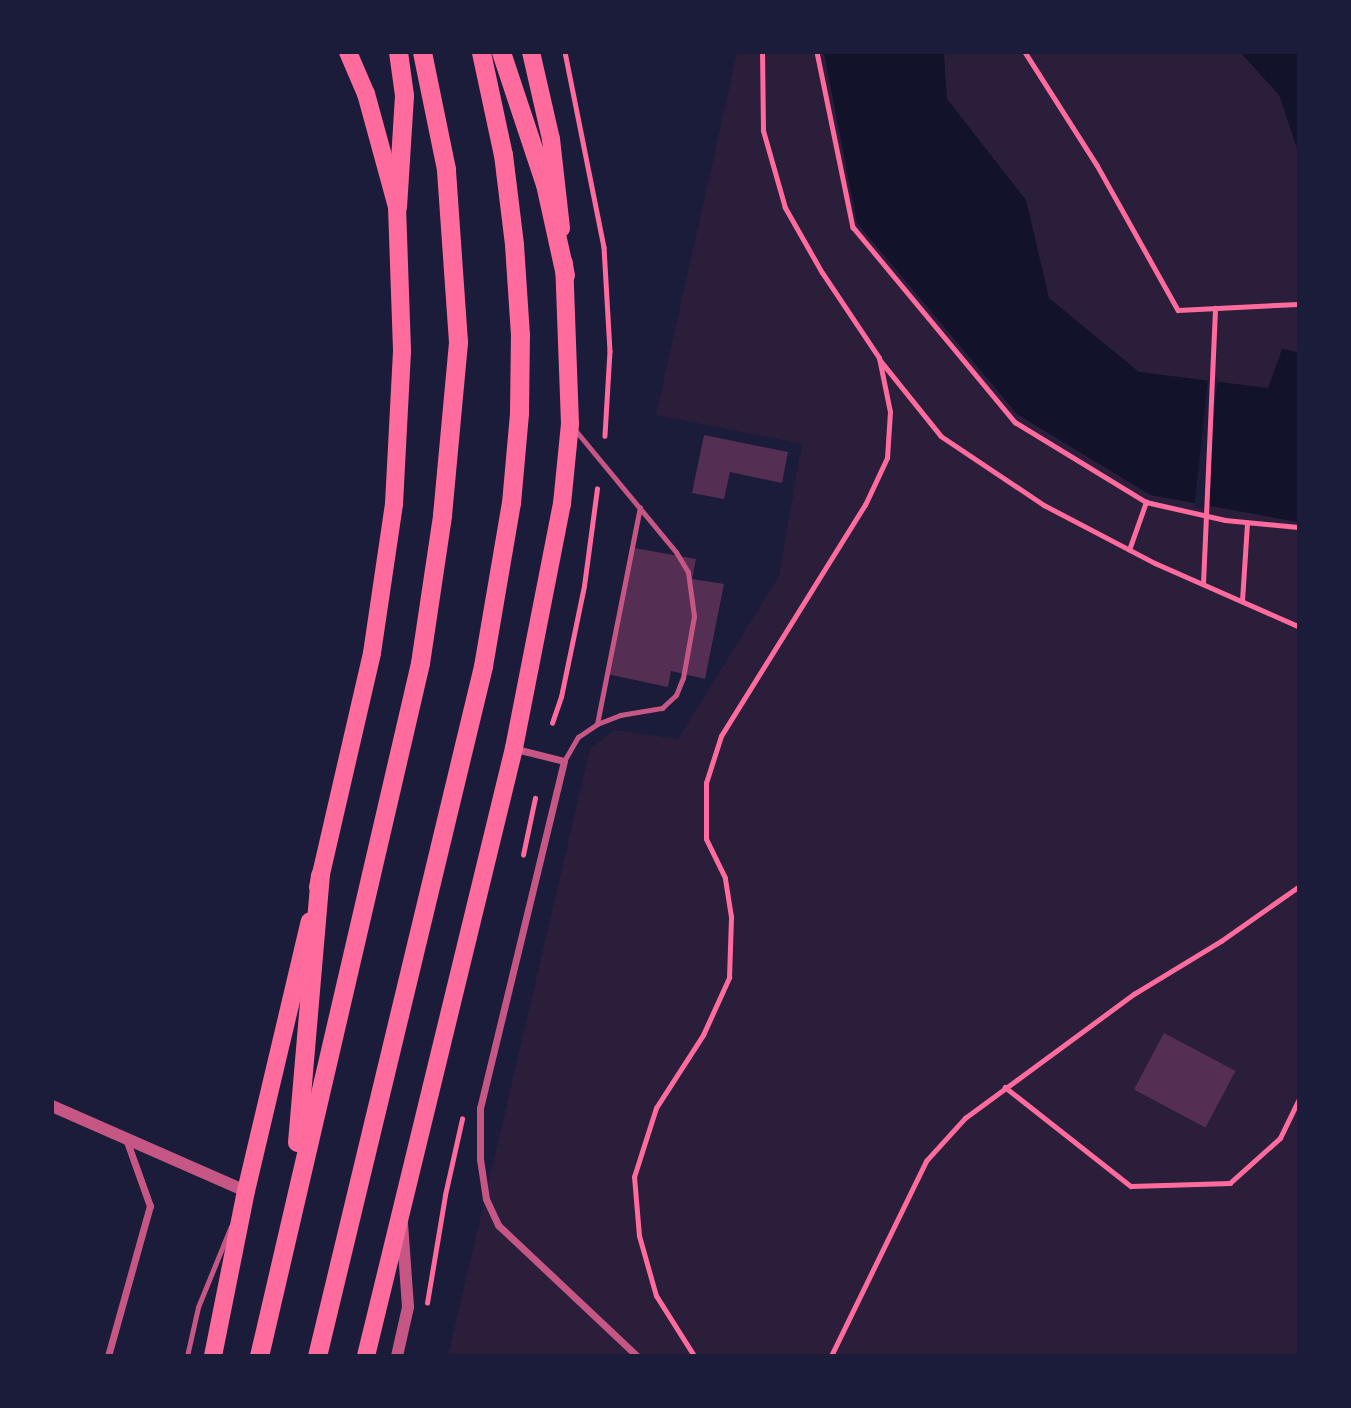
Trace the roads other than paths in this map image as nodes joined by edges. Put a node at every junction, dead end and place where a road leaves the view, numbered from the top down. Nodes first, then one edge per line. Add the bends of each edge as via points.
1 (348, 52) edge
2 (398, 52) edge
3 (422, 52) edge
4 (481, 52) edge
5 (501, 52) edge
6 (531, 52) edge
7 (397, 207) junction
8 (565, 275) junction
9 (570, 424) junction
10 (640, 507) junction
11 (597, 724) junction
12 (514, 748) junction
13 (564, 761) junction
14 (320, 874) junction
15 (52, 1106) edge
16 (127, 1139) junction
17 (246, 1191) junction
18 (400, 1206) junction
19 (292, 1212) junction
20 (108, 1356) edge
21 (187, 1356) edge
22 (213, 1356) edge
23 (259, 1356) edge
24 (317, 1356) edge
25 (366, 1356) edge
26 (397, 1356) edge
27 (637, 1356) edge

1 - 7 main road via 366,94
2 - 7 highway via 404,95
3 - 19 highway via 446,169 458,342 442,515 420,663
4 - 24 highway via 503,155 514,244 520,335 511,503 483,666
5 - 8 highway via 545,184
6 - 8 main road via 551,139
7 - 14 main road via 402,350 394,504 372,653
8 - 9 main road
9 - 10 lane
9 - 12 main road via 562,504
10 - 11 lane
10 - 11 lane via 688,572 694,616 683,678 676,695 662,708
11 - 13 lane via 578,737
12 - 13 street
12 - 18 main road
13 - 27 street via 480,1108 480,1159 486,1199 498,1225
14 - 17 main road
14 - 19 highway
15 - 16 street
16 - 17 street
16 - 20 street via 150,1206
17 - 21 lane via 198,1307
17 - 22 main road
18 - 25 main road
18 - 26 street via 408,1307
19 - 23 highway

